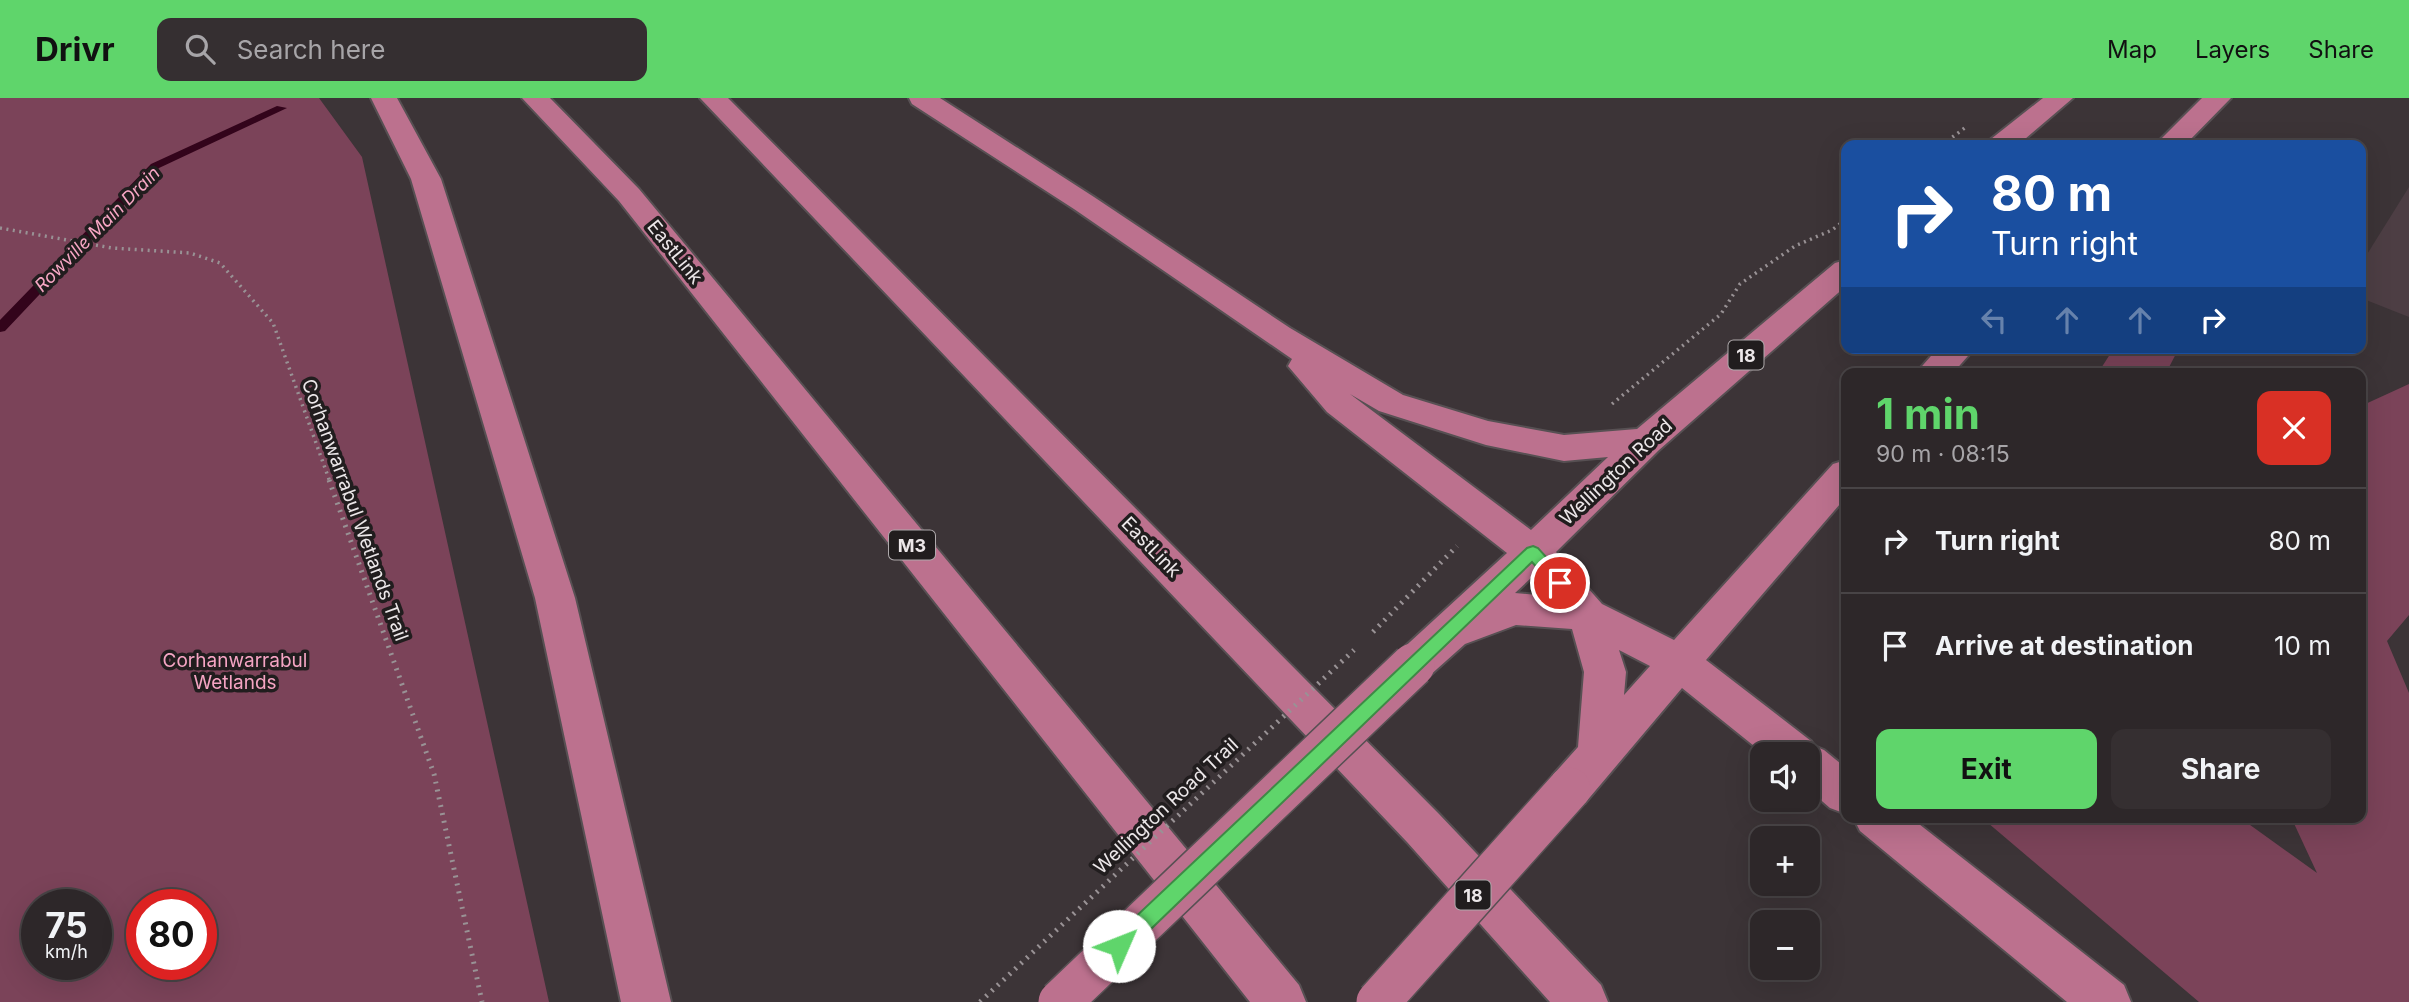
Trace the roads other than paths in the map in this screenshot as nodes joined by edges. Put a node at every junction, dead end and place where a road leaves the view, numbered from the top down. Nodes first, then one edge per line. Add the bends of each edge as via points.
1 (384, 98) edge
2 (535, 98) edge
3 (713, 98) edge
4 (922, 98) edge
5 (2060, 98) edge
6 (2218, 98) edge
7 (2007, 140) edge
8 (2173, 140) edge
9 (1841, 274) edge
10 (1278, 336) junction
11 (1646, 441) junction
12 (1841, 479) edge
13 (1533, 552) junction
14 (1588, 615) junction
15 (1449, 634) junction
16 (1678, 661) junction
17 (1781, 742) edge
18 (1599, 753) junction
19 (1820, 773) edge
20 (1841, 790) edge
21 (1886, 823) edge
22 (646, 1002) edge
23 (1060, 1002) edge
24 (1281, 1002) edge
25 (1378, 1002) edge
26 (1583, 1002) edge
27 (2106, 1002) edge

1 - 22 highway via 426,179 555,598
2 - 24 highway, EastLink / M3 via 629,195
3 - 26 highway, EastLink via 1423,828
4 - 10 highway
5 - 7 highway
6 - 8 highway
9 - 11 highway, Wellington Road / 18
10 - 11 highway via 1391,403 1486,433 1564,448
10 - 13 highway via 1339,404
11 - 13 highway, Wellington Road / 18
12 - 16 highway, 18
13 - 14 highway
13 - 15 highway, Wellington Road / 18
14 - 15 highway via 1514,609
14 - 16 highway
14 - 18 highway via 1605,672
15 - 23 highway, Wellington Road / 18, bridge
16 - 17 highway
16 - 18 highway, 18
18 - 25 highway, 18, bridge
19 - 20 highway
21 - 27 highway

